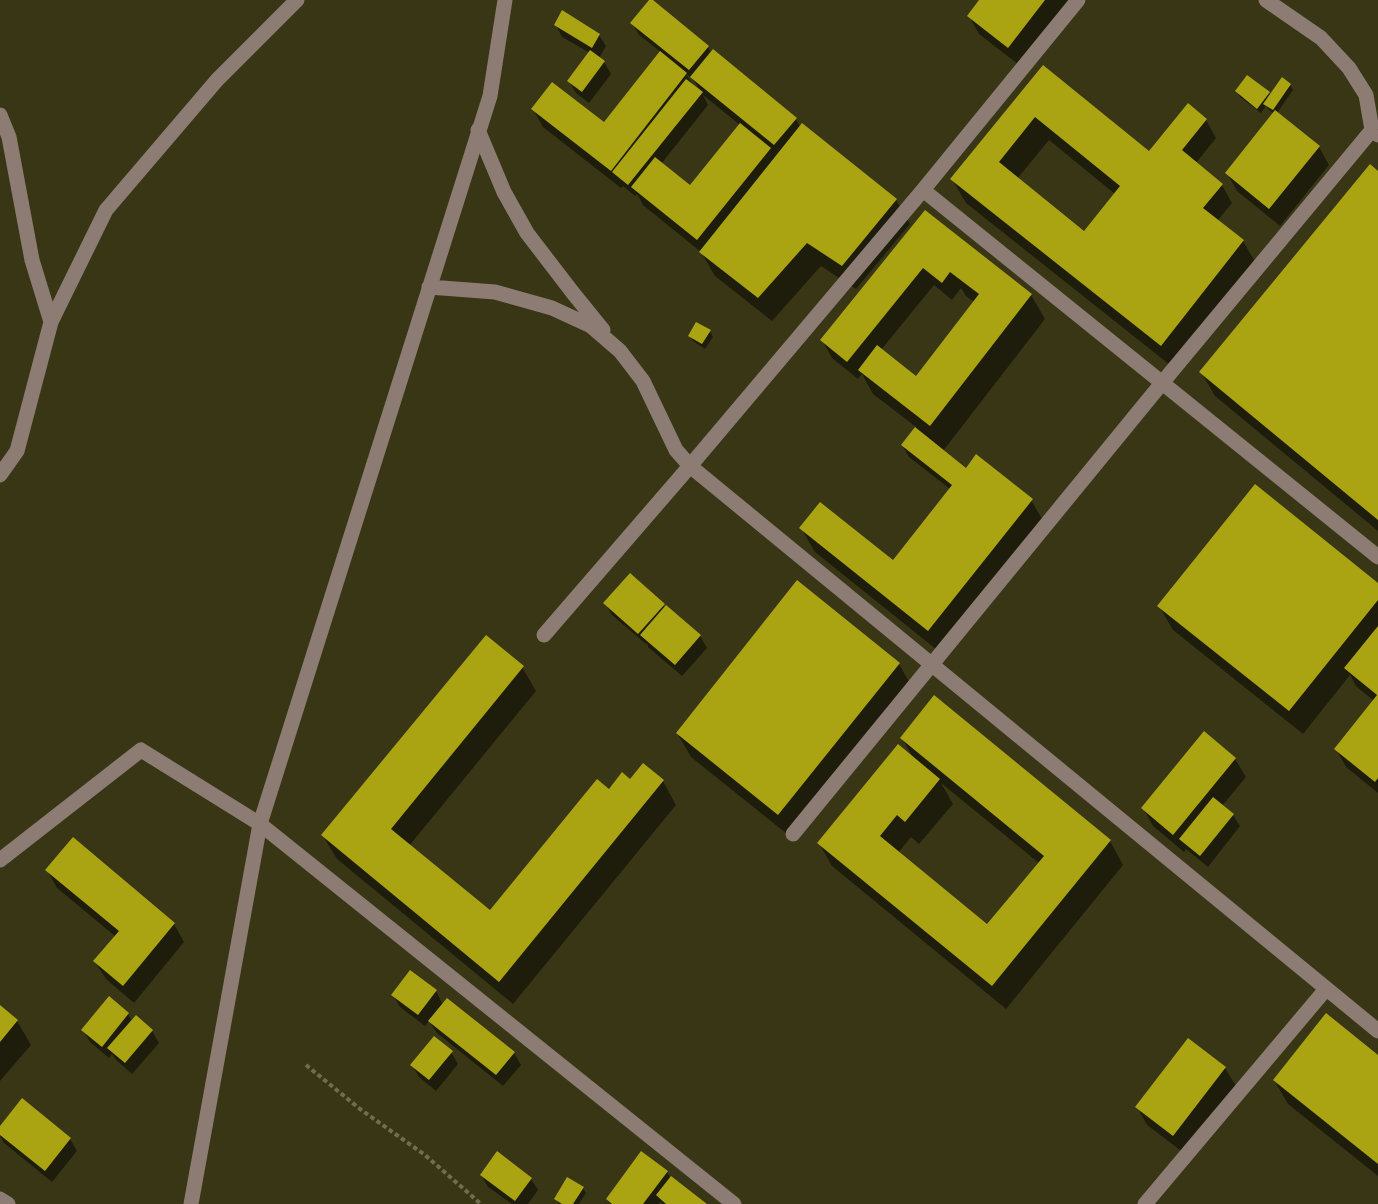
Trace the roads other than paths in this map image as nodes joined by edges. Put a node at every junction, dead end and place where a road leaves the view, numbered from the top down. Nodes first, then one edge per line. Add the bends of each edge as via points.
1 (297, 0) edge
2 (505, 0) edge
3 (1078, 0) edge
4 (1266, 0) edge
5 (0, 115) edge
6 (478, 130) junction
7 (1375, 132) edge
8 (922, 190) junction
9 (429, 287) junction
10 (51, 322) junction
11 (620, 351) junction
12 (1162, 383) junction
13 (690, 466) junction
14 (0, 475) edge
15 (1378, 557) edge
16 (544, 635) dead end
17 (932, 664) junction
18 (260, 824) junction
19 (793, 834) dead end
20 (0, 860) edge
21 (1326, 989) junction
22 (1378, 1031) edge
23 (0, 1199) edge
24 (8, 1204) edge
25 (191, 1204) edge
26 (734, 1204) edge
27 (1144, 1204) edge

1 - 10 street via 217,80 106,210
2 - 6 street via 490,96
3 - 8 street
4 - 7 street via 1322,38 1349,68 1366,95
5 - 10 street via 9,137 32,260
6 - 9 street
6 - 11 street via 504,192 527,232
7 - 12 street
8 - 12 street
8 - 13 street
9 - 11 street via 495,292 552,308 591,326
9 - 18 street
10 - 14 street via 17,451
11 - 13 street via 643,381 676,450
12 - 15 street
12 - 17 street
13 - 16 street
13 - 17 street
17 - 19 street
17 - 21 street
18 - 20 street via 141,750
18 - 25 street
18 - 26 street
21 - 22 street
21 - 27 street
23 - 24 street

